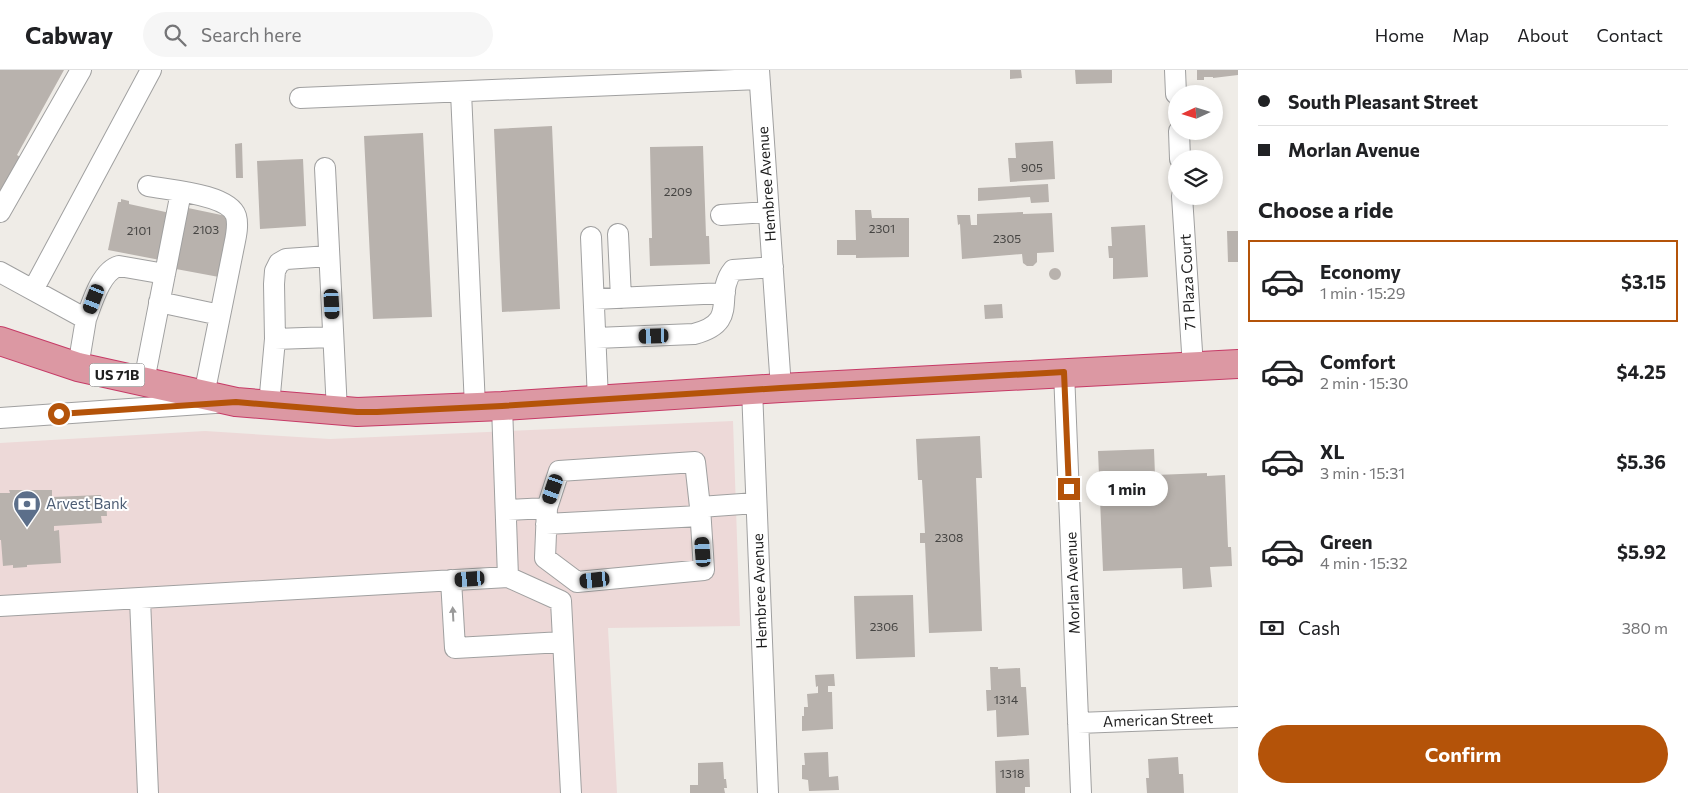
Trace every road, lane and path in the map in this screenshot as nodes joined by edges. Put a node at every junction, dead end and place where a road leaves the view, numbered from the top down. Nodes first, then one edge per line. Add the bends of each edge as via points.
1 (81, 70) edge
2 (151, 70) edge
3 (1175, 70) edge
4 (759, 74) edge
5 (1176, 85) edge
6 (461, 92) junction
7 (300, 98) dead end
8 (325, 168) dead end
9 (148, 186) dead end
10 (180, 192) junction
11 (1183, 205) edge
12 (0, 212) edge
13 (769, 212) junction
14 (721, 215) dead end
15 (618, 234) dead end
16 (591, 237) dead end
17 (329, 256) junction
18 (773, 267) junction
19 (0, 272) edge
20 (165, 274) junction
21 (33, 290) junction
22 (725, 293) junction
23 (621, 298) junction
24 (594, 299) junction
25 (159, 302) junction
26 (220, 315) junction
27 (86, 319) junction
28 (333, 337) junction
29 (596, 338) junction
30 (275, 339) junction
31 (0, 341) edge
32 (1238, 364) edge
33 (78, 367) junction
34 (1193, 367) junction
35 (1064, 372) junction
36 (144, 381) junction
37 (781, 388) junction
38 (752, 390) junction
39 (204, 395) junction
40 (598, 400) junction
41 (236, 402) junction
42 (269, 405) junction
43 (489, 407) junction
44 (337, 410) junction
45 (0, 418) edge
46 (756, 503) junction
47 (506, 510) junction
48 (700, 511) junction
49 (546, 516) junction
50 (508, 577) junction
51 (451, 580) junction
52 (140, 599) junction
53 (0, 606) edge
54 (563, 642) junction
55 (1238, 717) edge
56 (1078, 723) junction
57 (148, 793) edge
58 (571, 793) edge
59 (768, 793) edge
60 (1081, 793) edge

1 - 12 street
2 - 21 street
3 - 5 street
4 - 6 street
4 - 13 street, Hembree Avenue
6 - 7 street
6 - 43 street
8 - 17 street
9 - 10 street
10 - 20 street
10 - 26 street via 216,199 229,206 236,216 234,251
11 - 34 street, 71 Plaza Court
13 - 14 street
13 - 18 street, Hembree Avenue
15 - 23 street
16 - 24 street
17 - 28 street
17 - 30 street via 286,259 279,263 274,284
18 - 22 street via 733,270
18 - 37 street, Hembree Avenue
19 - 21 street
20 - 25 street
20 - 27 street via 119,266 112,268 106,274
21 - 27 street
22 - 23 street
22 - 29 street via 721,317 704,331
23 - 24 street
24 - 29 street
25 - 26 street
25 - 36 street
26 - 39 street
27 - 33 street
28 - 30 street
28 - 44 street
29 - 40 street
30 - 42 street
31 - 33 highway, US 71B
32 - 34 highway, US 71B
33 - 36 highway, US 71B
34 - 35 highway, US 71B
35 - 37 highway, US 71B
35 - 56 street, Morlan Avenue
36 - 39 highway, US 71B
37 - 38 highway, US 71B
38 - 40 highway, US 71B
38 - 46 street, Hembree Avenue
39 - 41 highway, US 71B
40 - 43 highway, US 71B
41 - 42 highway, US 71B
41 - 45 street
42 - 44 highway, US 71B
43 - 44 highway, US 71B
43 - 47 street
46 - 48 street
46 - 59 street, Hembree Avenue
47 - 49 street
47 - 50 street
48 - 49 street
48 - 49 street via 695,462 559,471
48 - 49 street via 704,570 577,582 545,558
50 - 51 street
50 - 54 street via 561,601
51 - 52 street
54 -> 51 street via 455,648
52 - 53 street
52 - 57 street
54 - 58 street
55 - 56 street, American Street
56 - 60 street, Morlan Avenue

